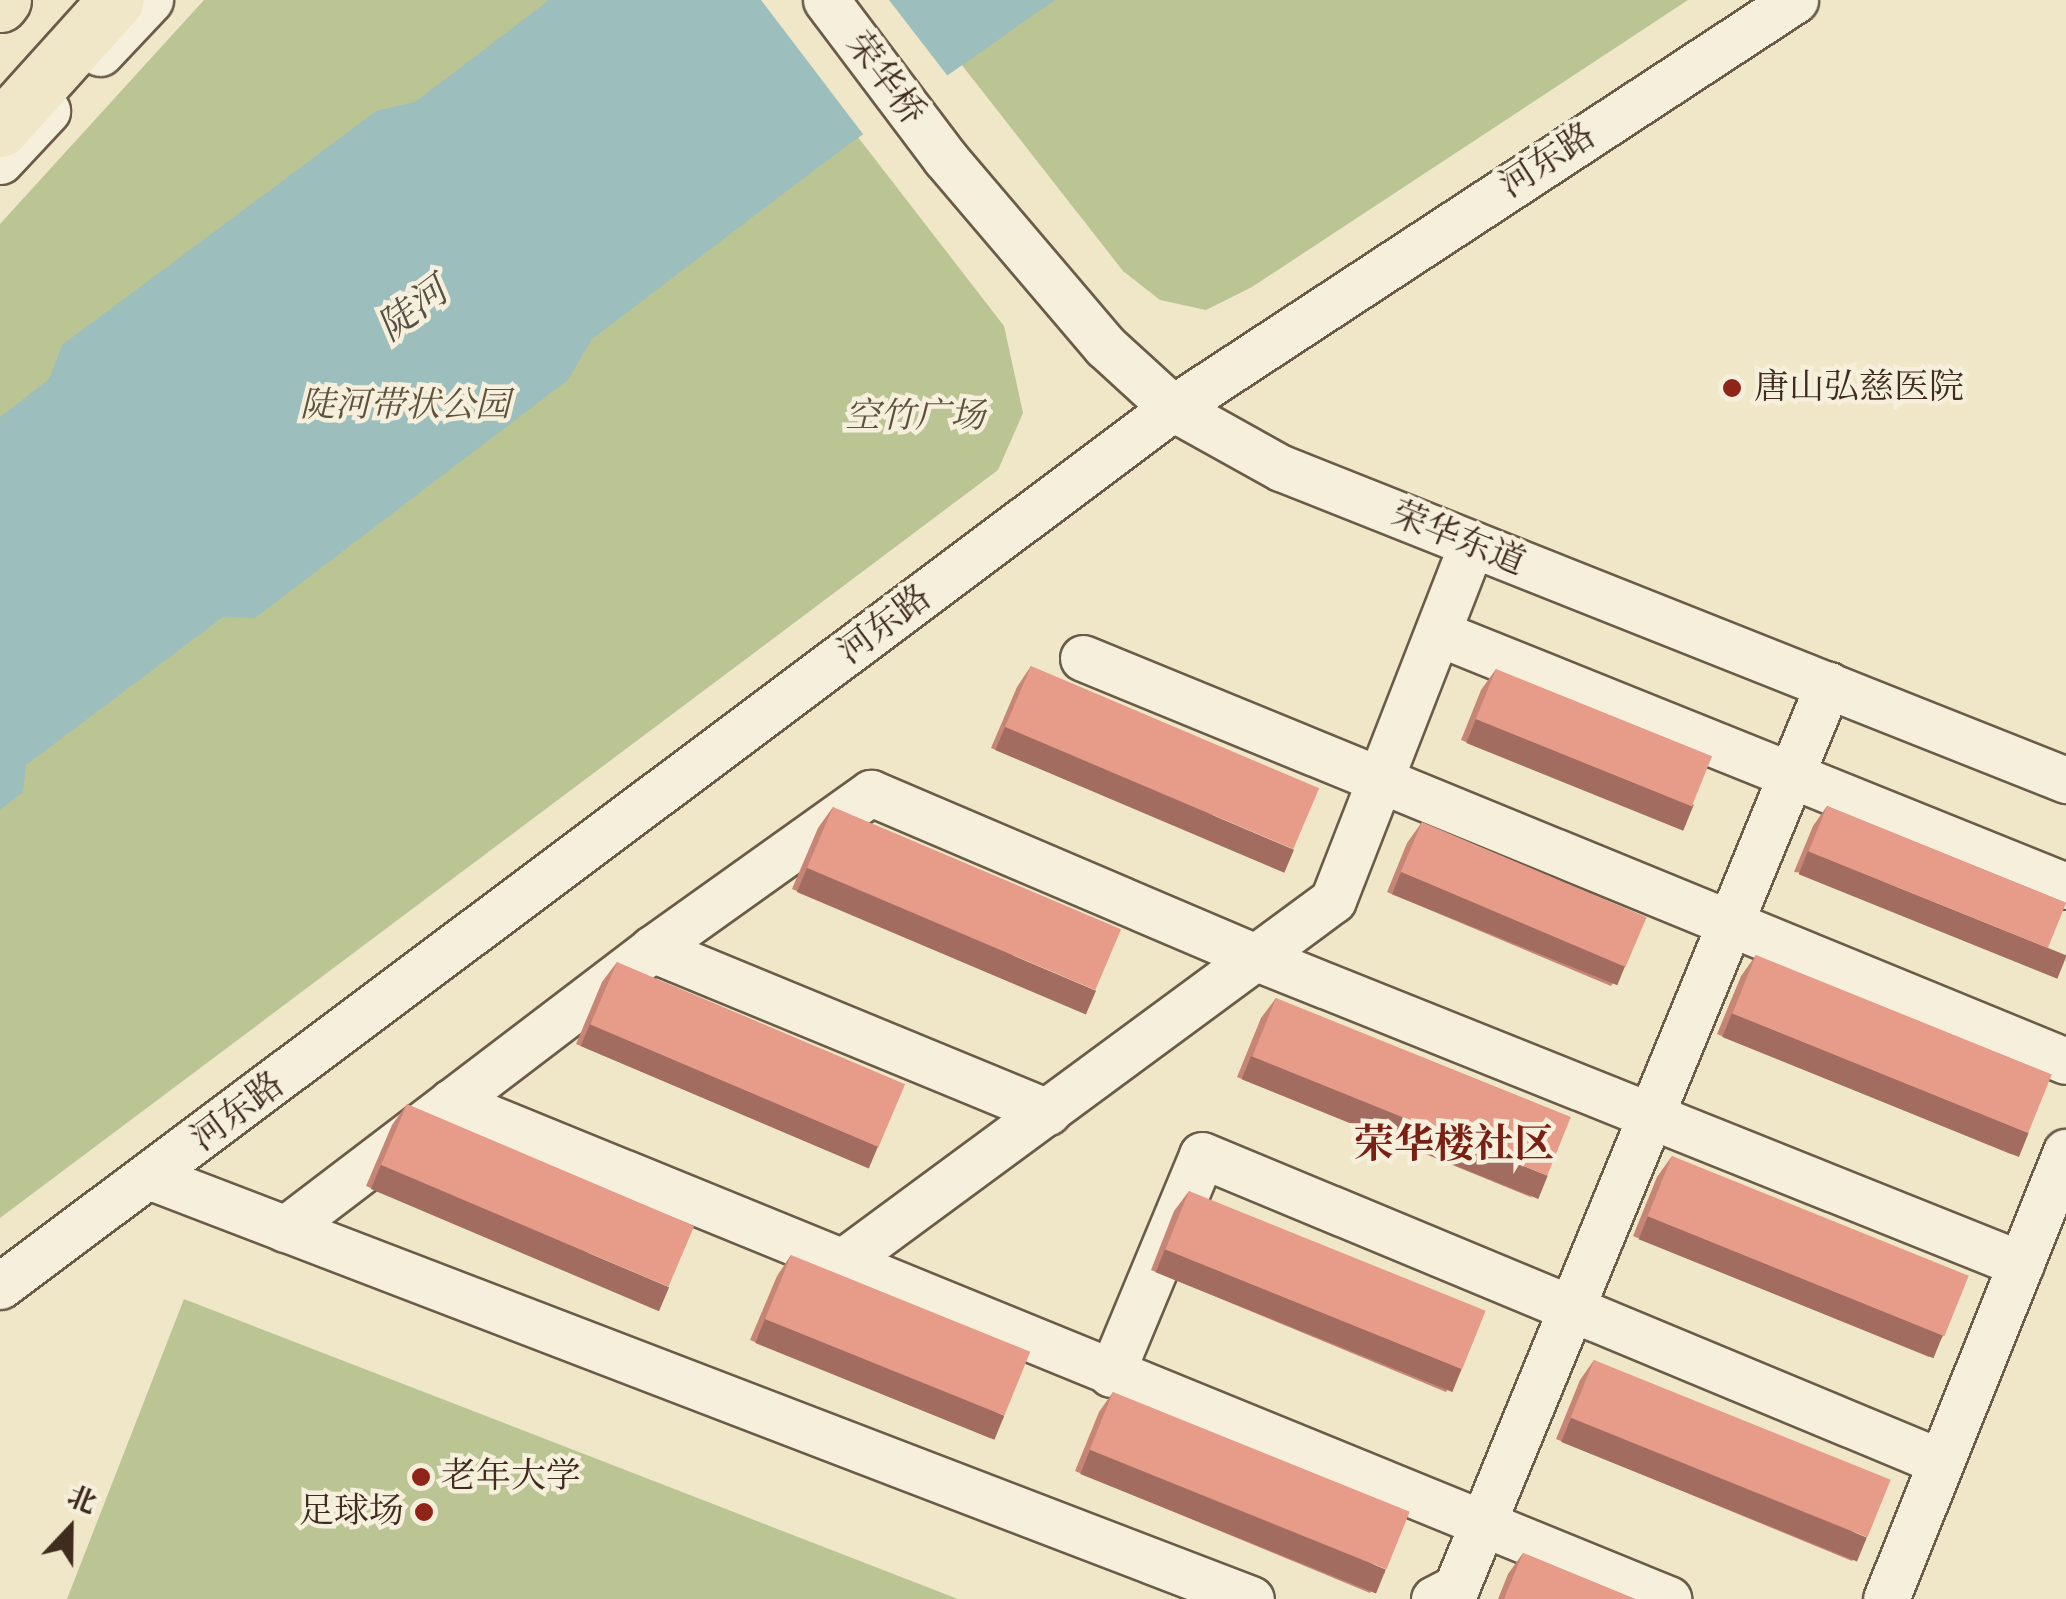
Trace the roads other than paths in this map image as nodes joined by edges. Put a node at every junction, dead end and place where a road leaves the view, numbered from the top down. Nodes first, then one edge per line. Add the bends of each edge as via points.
1 (116, 0) edge
2 (150, 0) edge
3 (826, 0) edge
4 (1795, 0) edge
5 (0, 129) edge
6 (945, 158) joint
7 (0, 161) edge
8 (1173, 408) junction
9 (1472, 544) junction
10 (1438, 633) junction
11 (1082, 658) dead end
12 (1828, 686) junction
13 (1791, 775) junction
14 (1380, 780) junction
15 (2066, 780) edge
16 (2066, 886) edge
17 (1730, 923) junction
18 (652, 949) junction
19 (1257, 958) junction
20 (2066, 1060) edge
21 (451, 1102) junction
22 (1048, 1112) junction
23 (1651, 1116) junction
24 (2066, 1152) edge
25 (151, 1178) junction
26 (284, 1228) junction
27 (842, 1262) junction
28 (2021, 1264) junction
29 (0, 1286) edge
30 (1571, 1309) junction
31 (1111, 1374) junction
32 (1941, 1462) junction
33 (1483, 1524) junction
34 (1250, 1599) edge
35 (1434, 1599) edge
36 (1668, 1599) edge
37 (1886, 1599) edge

1 - 5 main road
2 - 7 street
3 - 6 street, 荣华桥
4 - 8 street, 河东路
6 - 8 street, 荣华东道 via 1106,346
8 - 9 street, 荣华东道 via 1281,468
8 - 25 street, 河东路
9 - 10 street
9 - 12 street, 荣华东道
10 - 13 street
10 - 14 street
11 - 14 street
12 - 13 street
12 - 15 street, 荣华东道
13 - 16 street
13 - 17 street
14 - 17 street
14 - 19 street via 1332,900
17 - 20 street
17 - 23 street
18 - 19 street via 871,794
18 - 21 street
18 - 22 street
19 - 22 street
19 - 23 street
21 - 26 street
21 - 27 street
22 - 27 street
23 - 28 street
23 - 30 street
24 - 28 street
25 - 26 street
25 - 29 street, 河东路
26 - 34 street
27 - 31 street
28 - 32 street
30 - 31 street via 1202,1155
30 - 32 street
30 - 33 street
31 - 33 street
32 - 37 street
33 - 35 street via 1456,1588
33 - 36 street

